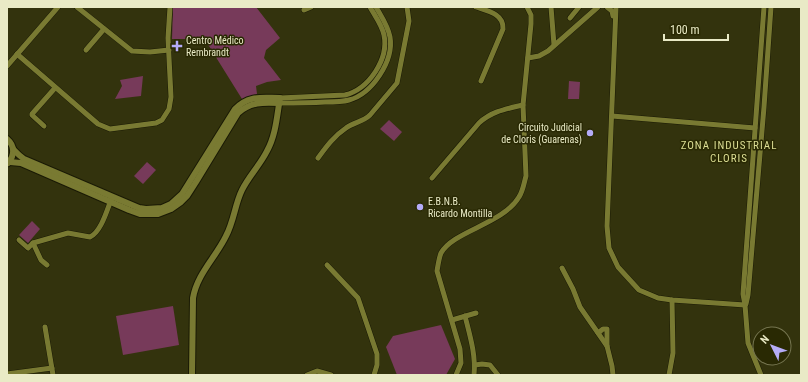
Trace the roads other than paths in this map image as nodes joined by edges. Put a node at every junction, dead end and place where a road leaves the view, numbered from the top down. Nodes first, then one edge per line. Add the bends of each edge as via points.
1 (58, 7) edge
2 (77, 7) edge
3 (170, 7) edge
4 (311, 7) edge
5 (370, 7) edge
6 (376, 7) edge
7 (408, 7) edge
8 (476, 7) edge
9 (527, 7) edge
10 (579, 7) edge
11 (598, 7) edge
12 (607, 7) edge
13 (616, 7) edge
14 (764, 7) edge
15 (771, 7) edge
16 (552, 8) edge
17 (304, 10) dead end
18 (570, 18) dead end
19 (614, 20) junction
20 (104, 29) junction
21 (554, 45) junction
22 (86, 50) dead end
23 (169, 50) junction
24 (17, 54) junction
25 (528, 58) junction
26 (7, 66) edge
27 (481, 81) dead end
28 (55, 88) junction
29 (279, 100) junction
30 (523, 105) junction
31 (612, 116) junction
32 (44, 126) dead end
33 (755, 128) junction
34 (7, 139) edge
35 (13, 149) junction
36 (318, 158) dead end
37 (8, 163) edge
38 (432, 178) dead end
39 (111, 200) junction
40 (19, 240) dead end
41 (33, 243) junction
42 (47, 265) dead end
43 (327, 265) dead end
44 (562, 268) dead end
45 (672, 300) junction
46 (745, 305) junction
47 (476, 313) dead end
48 (465, 316) junction
49 (452, 320) junction
50 (45, 327) dead end
51 (598, 333) junction
52 (607, 346) junction
53 (475, 365) junction
54 (52, 368) junction
55 (7, 374) edge
56 (53, 375) edge
57 (192, 375) edge
58 (307, 375) edge
59 (331, 375) edge
60 (374, 375) edge
61 (456, 375) edge
62 (474, 375) edge
63 (498, 375) edge
64 (613, 375) edge
65 (669, 375) edge
66 (761, 375) edge

1 - 24 street
2 - 20 street
3 - 23 street
4 - 17 street
5 - 29 street via 385,41 379,65 362,88 345,95
6 - 29 street via 387,28 390,47 383,68 367,90 347,100
7 - 36 street via 409,21 397,83 370,115 345,128
8 - 27 street via 497,15 503,22 503,29
9 - 25 street via 532,24
10 - 18 street
11 - 21 street
12 - 19 street via 612,11
13 - 19 street
14 - 33 street
15 - 46 street via 749,287
16 - 21 street
19 - 31 street
20 - 22 street
20 - 23 street via 132,51
21 - 25 street via 539,56
23 - 28 street via 169,109 162,120 156,123 110,129 98,124
24 - 26 street
24 - 28 street
25 - 30 street
28 - 32 street via 32,114
29 - 39 street via 252,98 240,104 187,188 171,204 162,208 146,209
29 - 57 street via 271,144 242,191 227,236 202,274 194,292
30 - 38 street via 497,111 478,123
30 - 49 street via 526,176 519,198 498,218 448,245 442,252 438,264 437,271
31 - 33 street
31 - 45 street via 607,226 609,248 618,267 639,290 658,298
33 - 46 street via 743,294
34 - 35 street
35 - 37 street
35 - 39 street via 24,159
37 - 39 street via 21,163
39 - 41 street via 94,235 86,237 68,233
40 - 41 street via 28,248
41 - 42 street via 41,260
43 - 60 street via 358,298 377,354
44 - 51 street via 580,307
45 - 46 street
45 - 65 street via 673,353
46 - 66 street via 748,343
47 - 48 street
48 - 49 street
48 - 53 street via 472,340
49 - 61 street via 460,348 461,363
50 - 54 street
51 - 52 street
51 - 52 street via 607,329
52 - 64 street
53 - 62 street
53 - 63 street via 490,365
54 - 55 street
54 - 56 street
58 - 59 street via 317,371

